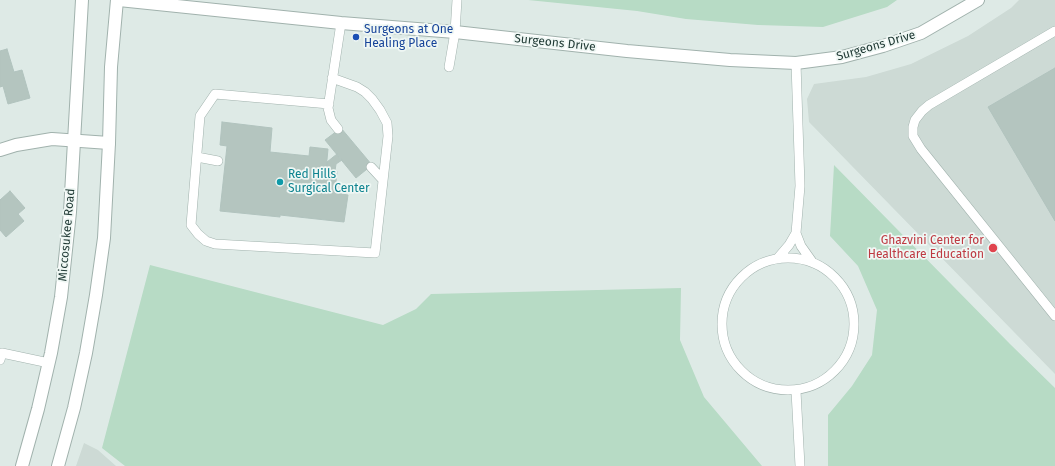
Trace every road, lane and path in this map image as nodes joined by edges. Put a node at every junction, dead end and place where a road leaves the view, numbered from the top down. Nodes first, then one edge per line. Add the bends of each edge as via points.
1 (82, 0) edge
2 (118, 0) edge
3 (457, 0) edge
4 (978, 0) edge
5 (341, 23) junction
6 (1055, 31) edge
7 (455, 32) junction
8 (796, 63) junction
9 (449, 67) dead end
10 (332, 78) junction
11 (329, 104) junction
12 (338, 129) dead end
13 (74, 140) junction
14 (109, 143) junction
15 (0, 150) edge
16 (197, 157) junction
17 (218, 161) dead end
18 (371, 167) dead end
19 (383, 180) junction
20 (796, 233) junction
21 (777, 259) junction
22 (813, 263) junction
23 (1055, 316) edge
24 (0, 360) edge
25 (49, 363) junction
26 (796, 391) junction
27 (22, 466) edge
28 (58, 466) edge
29 (800, 466) edge

1 - 13 street, Miccosukee Road
2 - 5 street, Surgeons Drive
2 - 14 street via 111,67
3 - 7 lane
4 - 8 street, Surgeons Drive via 921,33 902,40 842,57
5 - 7 street, Surgeons Drive
5 - 10 lane
6 - 23 lane via 929,105 912,127 913,136 921,149
7 - 8 street, Surgeons Drive via 730,60
7 - 9 lane
8 - 20 lane via 800,186
10 - 11 lane
10 - 19 lane via 365,92 387,123
11 - 12 lane via 331,120
11 - 16 lane via 214,94 200,116
13 - 14 street
13 - 15 street via 52,139
13 - 25 street, Miccosukee Road via 62,297
14 - 28 street via 104,238 96,295 76,401
16 - 17 lane
16 - 19 lane via 191,224 206,241 215,244 375,253
18 - 19 lane
20 - 21 lane
20 - 22 lane via 801,246
21 - 22 lane via 793,258
21 - 26 lane via 754,267 737,282 726,302 722,325 727,348 739,368 757,382 778,389
22 - 26 lane via 825,268 842,284 852,305 854,328 849,351 836,370 817,384
24 - 25 lane via 2,353
25 - 27 street, Miccosukee Road
26 - 29 lane

